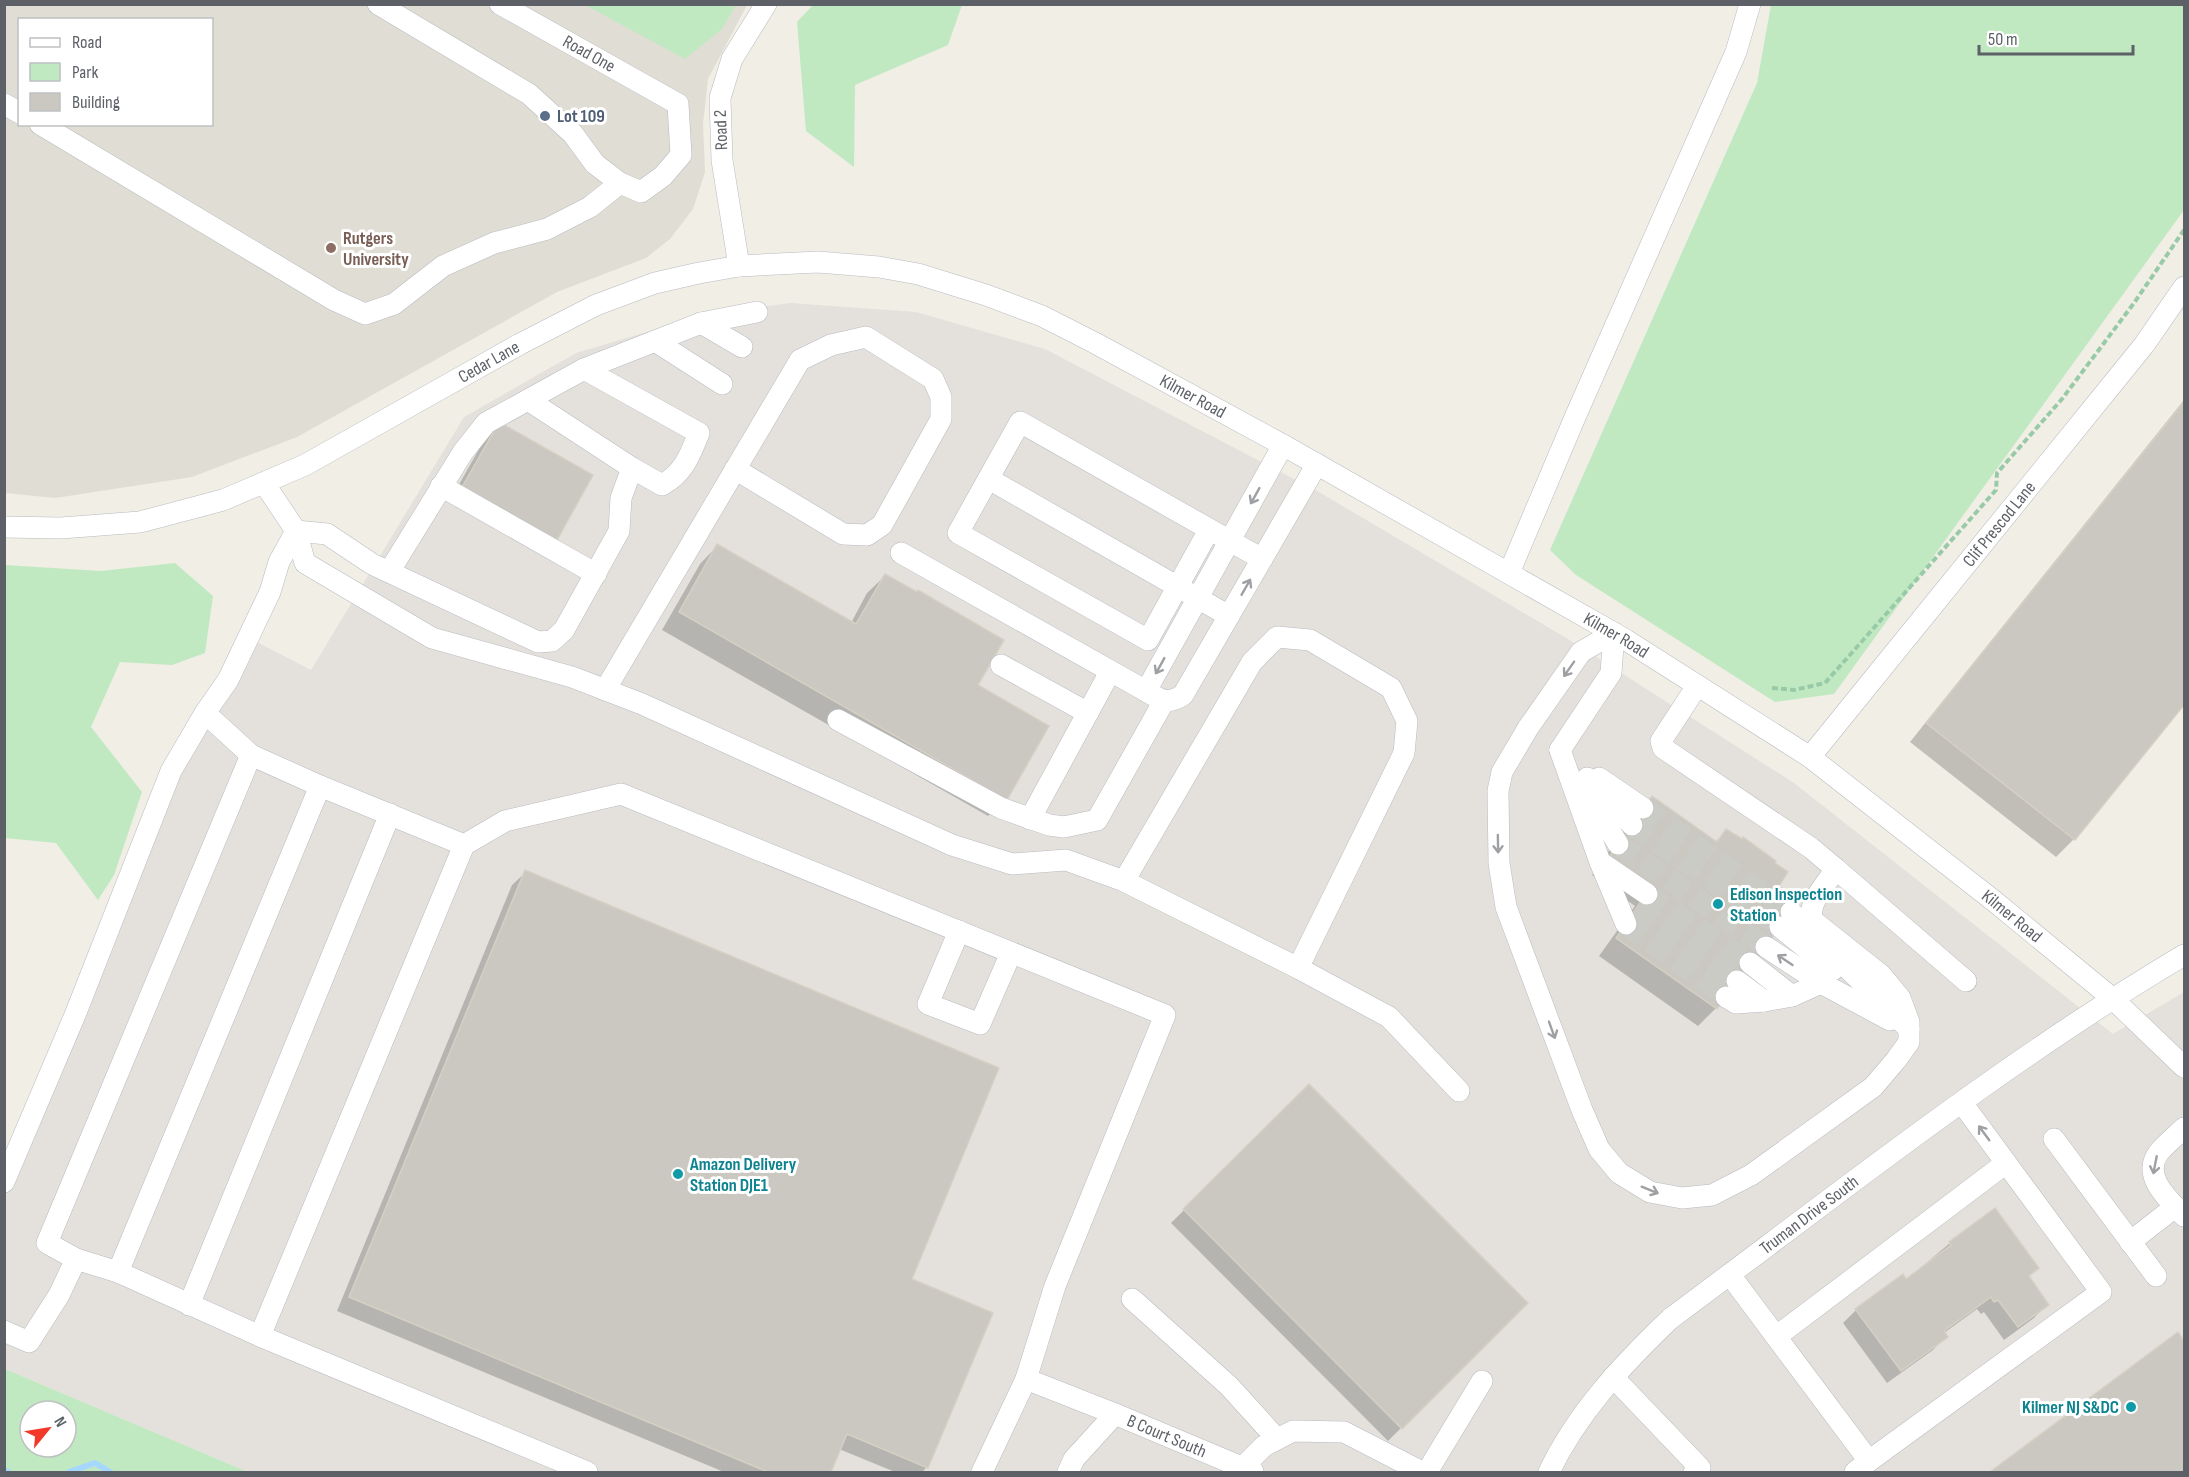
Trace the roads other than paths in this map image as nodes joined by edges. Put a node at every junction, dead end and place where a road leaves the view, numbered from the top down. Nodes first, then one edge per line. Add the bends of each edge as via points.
1 (378, 4) edge
2 (500, 4) edge
3 (766, 4) edge
4 (1750, 4) edge
5 (4, 104) edge
6 (18, 111) edge
7 (43, 126) edge
8 (620, 183) junction
9 (739, 266) junction
10 (2184, 287) edge
11 (986, 295) joint
12 (757, 312) dead end
13 (2178, 313) edge
14 (701, 323) junction
15 (655, 341) junction
16 (742, 347) dead end
17 (584, 369) junction
18 (722, 384) dead end
19 (528, 400) junction
20 (1284, 445) junction
21 (1317, 464) junction
22 (632, 468) junction
23 (735, 470) junction
24 (989, 479) junction
25 (264, 483) junction
26 (441, 486) junction
27 (4, 527) edge
28 (1209, 530) junction
29 (296, 531) junction
30 (1231, 541) junction
31 (901, 553) dead end
32 (1262, 559) junction
33 (389, 572) junction
34 (1509, 573) junction
35 (596, 574) junction
36 (1178, 587) junction
37 (1197, 598) junction
38 (1229, 616) junction
39 (1614, 633) junction
40 (1001, 665) dead end
41 (1110, 672) junction
42 (1697, 686) junction
43 (605, 690) junction
44 (1155, 696) junction
45 (205, 713) junction
46 (1088, 713) junction
47 (838, 720) dead end
48 (1560, 750) junction
49 (251, 755) junction
50 (1810, 757) junction
51 (320, 786) junction
52 (390, 814) junction
53 (1637, 816) tunnel mouth
54 (1030, 819) junction
55 (1618, 844) tunnel mouth
56 (464, 845) junction
57 (1836, 869) junction
58 (1124, 881) junction
59 (1636, 909) tunnel mouth
60 (1785, 920) tunnel mouth
61 (959, 931) junction
62 (1766, 947) tunnel mouth
63 (1011, 953) junction
64 (2184, 955) edge
65 (1750, 963) tunnel mouth
66 (1298, 968) junction
67 (1966, 981) dead end
68 (1821, 983) junction
69 (1732, 989) tunnel mouth
70 (1792, 996) junction
71 (2112, 999) junction
72 (1909, 1029) junction
73 (2184, 1067) edge
74 (1459, 1091) dead end
75 (1962, 1103) junction
76 (2184, 1128) edge
77 (2054, 1139) dead end
78 (2006, 1164) junction
79 (4, 1182) edge
80 (2180, 1212) edge
81 (2130, 1242) junction
82 (76, 1259) junction
83 (118, 1272) junction
84 (1730, 1275) junction
85 (2156, 1276) dead end
86 (1132, 1299) dead end
87 (189, 1305) junction
88 (4, 1331) edge
89 (260, 1336) junction
90 (1777, 1336) junction
91 (1613, 1377) junction
92 (1026, 1379) junction
93 (1482, 1381) dead end
94 (1115, 1414) junction
95 (1277, 1439) junction
96 (1862, 1467) edge
97 (1247, 1470) edge
98 (1699, 1471) edge
99 (587, 1473) edge
100 (982, 1473) edge
101 (1068, 1473) edge
102 (1422, 1473) edge
103 (1427, 1473) edge
104 (1549, 1473) edge

1 - 8 street via 529,94 573,134 595,164
2 - 8 street, Road One via 678,104 681,154 663,176 642,192
3 - 9 street, Road 2 via 732,59 720,98 722,160
4 - 34 street via 1736,52
5 - 6 street
7 - 8 street via 334,300 365,314 394,304 443,266 494,243 547,229 590,207
9 - 11 street, Cedar Lane via 818,262 879,267 918,274
9 - 25 street, Cedar Lane via 655,283 596,305 305,465
10 - 13 street, Clif Prescod Lane
11 - 20 street, Kilmer Road via 1053,322
12 - 14 street
13 - 50 street, Clif Prescod Lane via 2144,345
14 - 15 street
14 - 16 street
15 - 17 street
15 - 18 street
17 - 19 street
17 - 22 street via 699,433 684,467 662,485
19 - 22 street
19 - 26 street via 486,423
20 - 21 street, Kilmer Road
20 -> 30 street
21 - 32 street
21 - 34 street, Kilmer Road
22 - 35 street via 621,498 619,531
23 - 23 street via 800,360 831,345 866,337 933,379 941,397 941,418 882,525 867,535 843,534
23 - 43 street
24 - 28 street via 1020,422
24 - 36 street
24 - 36 street via 958,533 1148,640
25 - 27 street, Cedar Lane via 223,500 140,522 61,528
25 - 29 street
26 - 33 street
26 - 35 street
28 - 30 street
28 - 36 street
29 - 33 street via 327,534
29 - 43 street via 305,563 432,638
29 - 45 street via 228,680
30 - 32 street
30 - 37 street
31 - 41 street
38 -> 32 street
33 - 35 street via 538,642 552,641 564,630
34 - 39 street, Kilmer Road
36 - 37 street
37 - 38 street
37 -> 44 street
38 - 44 street via 1183,695 1175,701
39 - 42 street, Kilmer Road
39 - 48 street via 1611,673
39 -> 72 street via 1581,652 1515,749 1502,772 1498,791 1498,863 1506,907 1599,1149 1619,1173 1650,1192 1682,1198 1712,1195 1751,1175 1874,1087 1909,1042
40 - 46 street
41 - 44 street
41 - 46 street
42 - 50 street, Kilmer Road
42 - 57 street via 1661,741 1663,748
43 - 58 street via 952,844 1012,864 1066,860
44 - 54 street via 1097,820 1064,827
45 - 49 street
45 - 79 street via 171,771
46 - 54 street
47 - 54 street via 1001,808
48 - 53 street
48 - 55 street
48 - 59 street via 1600,862
49 - 51 street
49 - 82 street via 47,1244
50 - 71 street, Kilmer Road via 1958,871
51 - 52 street
51 - 83 street
52 - 56 street
52 - 87 street
56 - 61 street via 506,821 621,794
56 - 89 street
57 - 67 street
57 - 72 street via 1814,901 1812,920 1881,975 1900,998
58 - 66 street
58 - 66 street via 1252,662 1277,638 1310,640 1391,688 1407,721 1404,753
60 - 72 street
61 - 63 street
61 - 63 street via 928,1004 980,1024
68 -> 62 street
63 - 92 street via 1165,1015 1055,1286
64 - 71 street, Truman Drive South
65 - 70 street
66 - 74 street via 1389,1017
68 - 70 street
68 - 72 street
69 - 70 street via 1764,1001
71 - 73 street, Kilmer Road
71 - 75 street, Truman Drive South
78 -> 75 street
75 - 84 street, Truman Drive South
76 -> 80 street via 2159,1152 2152,1172 2156,1183
77 - 81 street
78 - 90 street
78 - 96 street via 2101,1292
80 - 81 street
81 - 85 street
82 - 83 street
82 - 88 street via 29,1342
83 - 87 street
84 - 90 street
84 - 91 street, Truman Drive South via 1670,1319
86 - 95 street via 1229,1386
87 - 89 street
89 - 99 street
90 - 96 street
91 - 98 street
91 - 104 street, Truman Drive South via 1588,1408
92 - 94 street, B Court South
92 - 100 street
93 - 103 street
94 - 97 street, B Court South
94 - 101 street via 1074,1459
95 - 97 street via 1264,1446
95 - 102 street via 1293,1431 1344,1432

